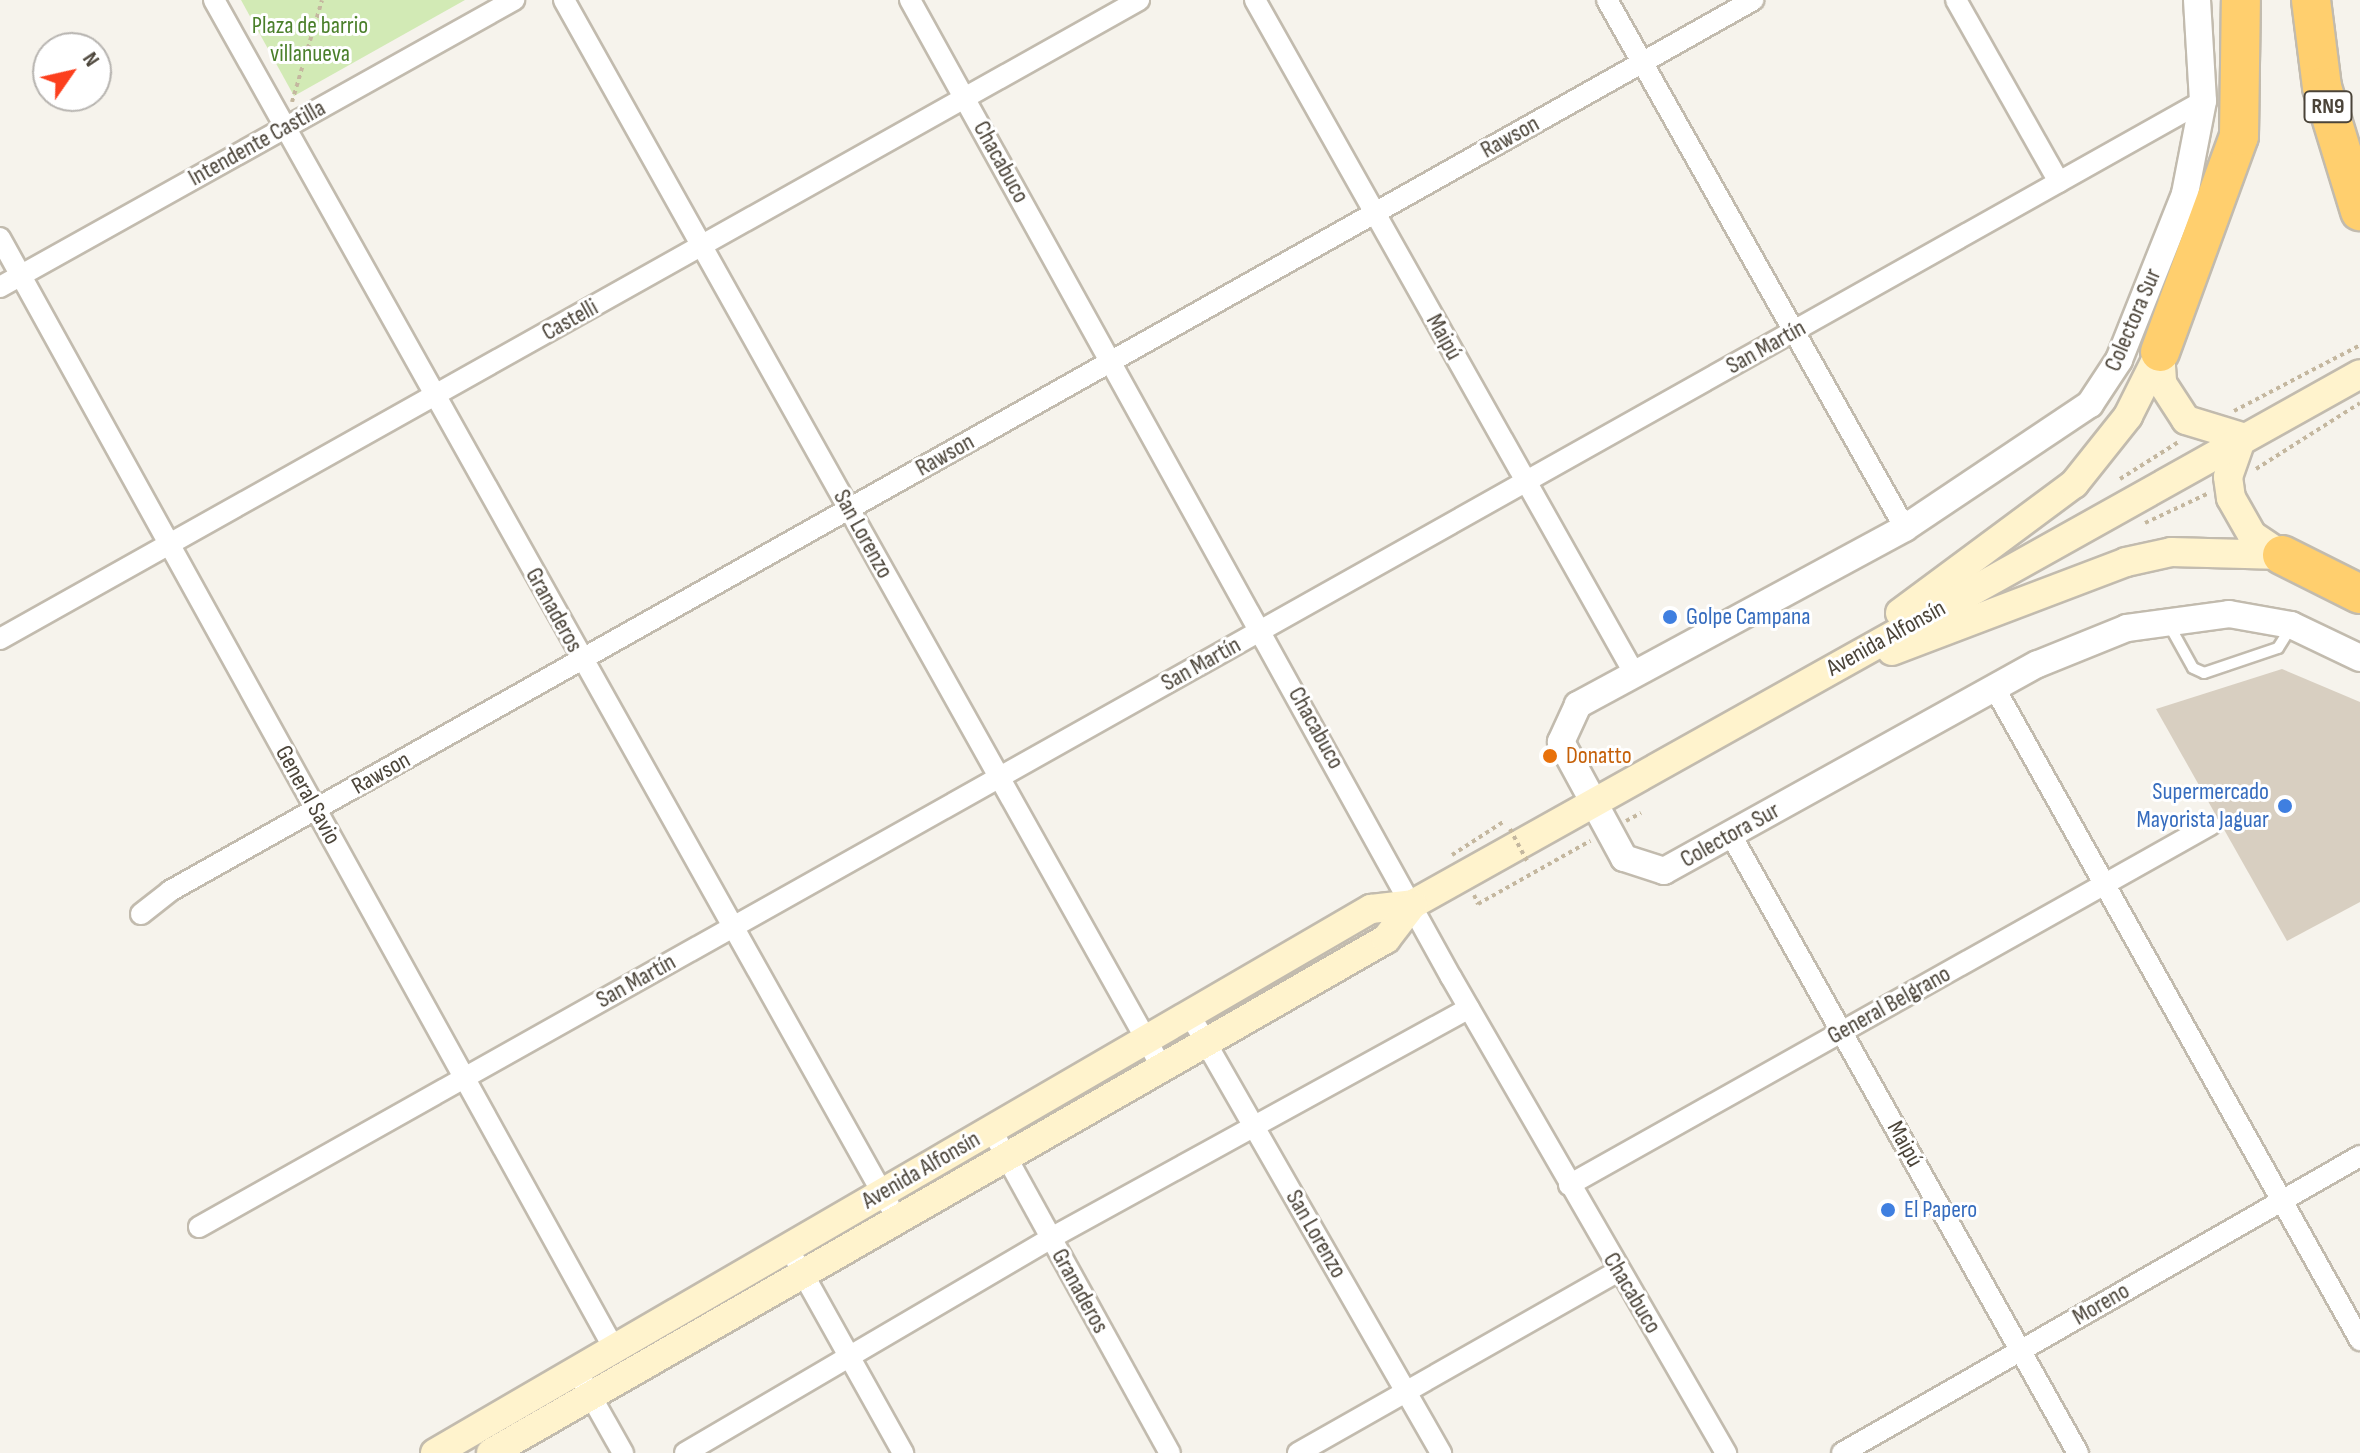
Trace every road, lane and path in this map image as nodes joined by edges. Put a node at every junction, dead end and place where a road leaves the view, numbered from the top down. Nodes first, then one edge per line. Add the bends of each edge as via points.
1 (214, 0) edge
2 (322, 0) edge
3 (514, 0) edge
4 (564, 0) edge
5 (910, 0) edge
6 (1139, 0) edge
7 (1255, 0) edge
8 (1607, 0) edge
9 (1753, 0) edge
10 (1956, 0) edge
11 (2197, 0) edge
12 (2241, 0) edge
13 (2311, 0) edge
14 (1642, 62) junction
15 (965, 98) junction
16 (2203, 101) junction
17 (285, 128) junction
18 (2059, 182) junction
19 (2360, 211) edge
20 (1375, 213) junction
21 (0, 238) edge
22 (701, 246) junction
23 (21, 275) junction
24 (0, 287) edge
25 (1793, 331) junction
26 (2360, 345) edge
27 (2160, 352) junction
28 (1112, 361) junction
29 (2360, 374) edge
30 (435, 396) junction
31 (2360, 403) edge
32 (2189, 436) junction
33 (2242, 437) junction
34 (2251, 473) dead end
35 (1526, 481) junction
36 (849, 509) junction
37 (1905, 528) junction
38 (171, 545) junction
39 (2282, 555) junction
40 (2360, 594) edge
41 (2165, 617) junction
42 (2291, 625) junction
43 (1262, 630) junction
44 (0, 639) edge
45 (2360, 658) edge
46 (582, 660) junction
47 (1634, 673) junction
48 (1800, 687) junction
49 (1994, 687) junction
50 (999, 777) junction
51 (1593, 804) junction
52 (316, 809) junction
53 (1641, 813) dead end
54 (2210, 825) dead end
55 (1510, 829) dead end
56 (1609, 831) junction
57 (1731, 835) junction
58 (2104, 884) junction
59 (1413, 904) junction
60 (141, 914) dead end
61 (732, 927) junction
62 (1469, 1008) junction
63 (1190, 1015) junction
64 (1841, 1032) junction
65 (1146, 1040) junction
66 (1206, 1043) junction
67 (1162, 1068) junction
68 (464, 1078) junction
69 (991, 1129) junction
70 (1256, 1129) junction
71 (1006, 1156) junction
72 (2360, 1156) edge
73 (1569, 1185) junction
74 (881, 1192) junction
75 (2282, 1201) junction
76 (897, 1218) junction
77 (199, 1227) dead end
78 (1051, 1238) junction
79 (789, 1250) junction
80 (1619, 1271) junction
81 (804, 1274) junction
82 (2360, 1340) edge
83 (2021, 1351) junction
84 (616, 1352) junction
85 (853, 1359) junction
86 (584, 1385) junction
87 (1406, 1391) junction
88 (435, 1453) edge
89 (491, 1453) edge
90 (623, 1453) edge
91 (685, 1453) edge
92 (903, 1453) edge
93 (1170, 1453) edge
94 (1298, 1453) edge
95 (1441, 1453) edge
96 (1726, 1453) edge
97 (1842, 1453) edge
98 (2078, 1453) edge

1 - 17 street, Granaderos
2 - 17 path
3 - 17 street, Intendente Castilla
4 - 22 street, San Lorenzo
5 - 15 street, Chacabuco
6 - 15 street, Castelli
7 - 20 street, Maipú
8 - 14 street
9 - 14 street, Rawson
10 - 18 street
11 - 16 street, Colectora Sur
12 - 27 highway via 2236,149
13 - 19 highway, RN9 via 2322,87
14 - 20 street, Rawson
14 - 25 street
15 - 22 street, Castelli
15 - 28 street, Chacabuco
16 - 18 street, San Martín
16 - 37 street, Colectora Sur via 2185,194 2104,387 2071,420
17 - 23 street, Intendente Castilla
17 - 30 street, Granaderos
18 - 25 street, San Martín
20 - 28 street, Rawson
20 - 35 street, Maipú
21 - 23 street, General Savio
22 - 30 street, Castelli
22 - 36 street, San Lorenzo
23 - 24 street, Intendente Castilla
23 - 38 street, General Savio
25 - 35 street, San Martín
25 - 37 street
26 - 32 path
27 - 32 main road via 2172,404
27 - 48 main road via 2128,416 2074,484
28 - 36 street, Rawson
28 - 43 street, Chacabuco
29 - 33 main road, Avenida Alfonsín
30 - 38 street, Castelli
30 - 46 street, Granaderos
31 - 34 path
32 - 33 main road
33 - 39 main road via 2228,477 2231,498 2252,535
33 - 48 main road, Avenida Alfonsín
35 - 43 street, San Martín
35 - 47 street, Maipú
36 - 46 street, Rawson
36 - 50 street, San Lorenzo
37 - 47 street, Colectora Sur
38 - 44 street, Castelli
38 - 52 street, General Savio
39 - 40 highway
39 - 48 main road via 2171,552 2126,562
41 - 42 street, Colectora Sur via 2229,614
41 - 42 lane via 2193,668 2204,673 2278,648
41 - 49 street, Colectora Sur via 2099,637
42 - 45 street, Colectora Sur
43 - 50 street, San Martín
43 - 59 street, Chacabuco
46 - 52 street, Rawson
46 - 61 street, Granaderos
47 - 51 street, Colectora Sur via 1578,705 1561,729 1561,742
48 - 51 main road, Avenida Alfonsín
49 - 57 street, Colectora Sur
49 - 58 street
50 - 61 street, San Martín
50 - 65 street, San Lorenzo
51 - 56 street, Colectora Sur
51 - 59 main road, Avenida Alfonsín
52 - 60 street, Rawson
52 - 68 street, General Savio
53 - 56 path
54 - 58 street, General Belgrano
55 - 56 path, bridge via 1527,861 1473,895 1478,904
56 - 57 street, Colectora Sur via 1624,858 1649,871
57 - 64 street, Maipú
58 - 64 street, General Belgrano
58 - 75 street
59 - 62 street, Chacabuco
59 - 63 main road, Avenida Alfonsín via 1371,909
59 - 66 main road, Avenida Alfonsín via 1386,939
61 - 68 street, San Martín
61 - 74 street, Granaderos
62 - 70 street
62 - 73 street, Chacabuco
63 - 65 main road, Avenida Alfonsín
63 - 66 street, San Lorenzo
64 - 73 street, General Belgrano
64 - 83 street, Maipú
65 - 67 street, San Lorenzo
65 - 69 main road, Avenida Alfonsín
66 - 67 main road, Avenida Alfonsín
66 - 70 street, San Lorenzo
67 - 71 main road, Avenida Alfonsín
68 - 77 street, San Martín
68 - 84 street, General Savio
69 - 71 street, Granaderos
69 - 74 main road, Avenida Alfonsín
70 - 78 street
70 - 87 street, San Lorenzo
71 - 76 main road, Avenida Alfonsín
71 - 78 street, Granaderos
72 - 75 street, Moreno
73 - 80 street, Chacabuco
74 - 76 street, Granaderos
74 - 79 main road, Avenida Alfonsín
75 - 82 street
75 - 83 street, Moreno
76 - 81 main road, Avenida Alfonsín
78 - 85 street
78 - 93 street, Granaderos
79 - 81 street
79 - 84 main road, Avenida Alfonsín
80 - 87 street
80 - 96 street, Chacabuco
81 - 85 street
81 - 86 main road, Avenida Alfonsín
83 - 97 street, Moreno
83 - 98 street, Maipú
84 - 86 main road, Avenida Alfonsín
85 - 91 street
85 - 92 street
86 - 88 main road, Avenida Alfonsín
86 - 89 main road, Avenida Alfonsín
86 - 90 street
87 - 94 street
87 - 95 street, San Lorenzo

